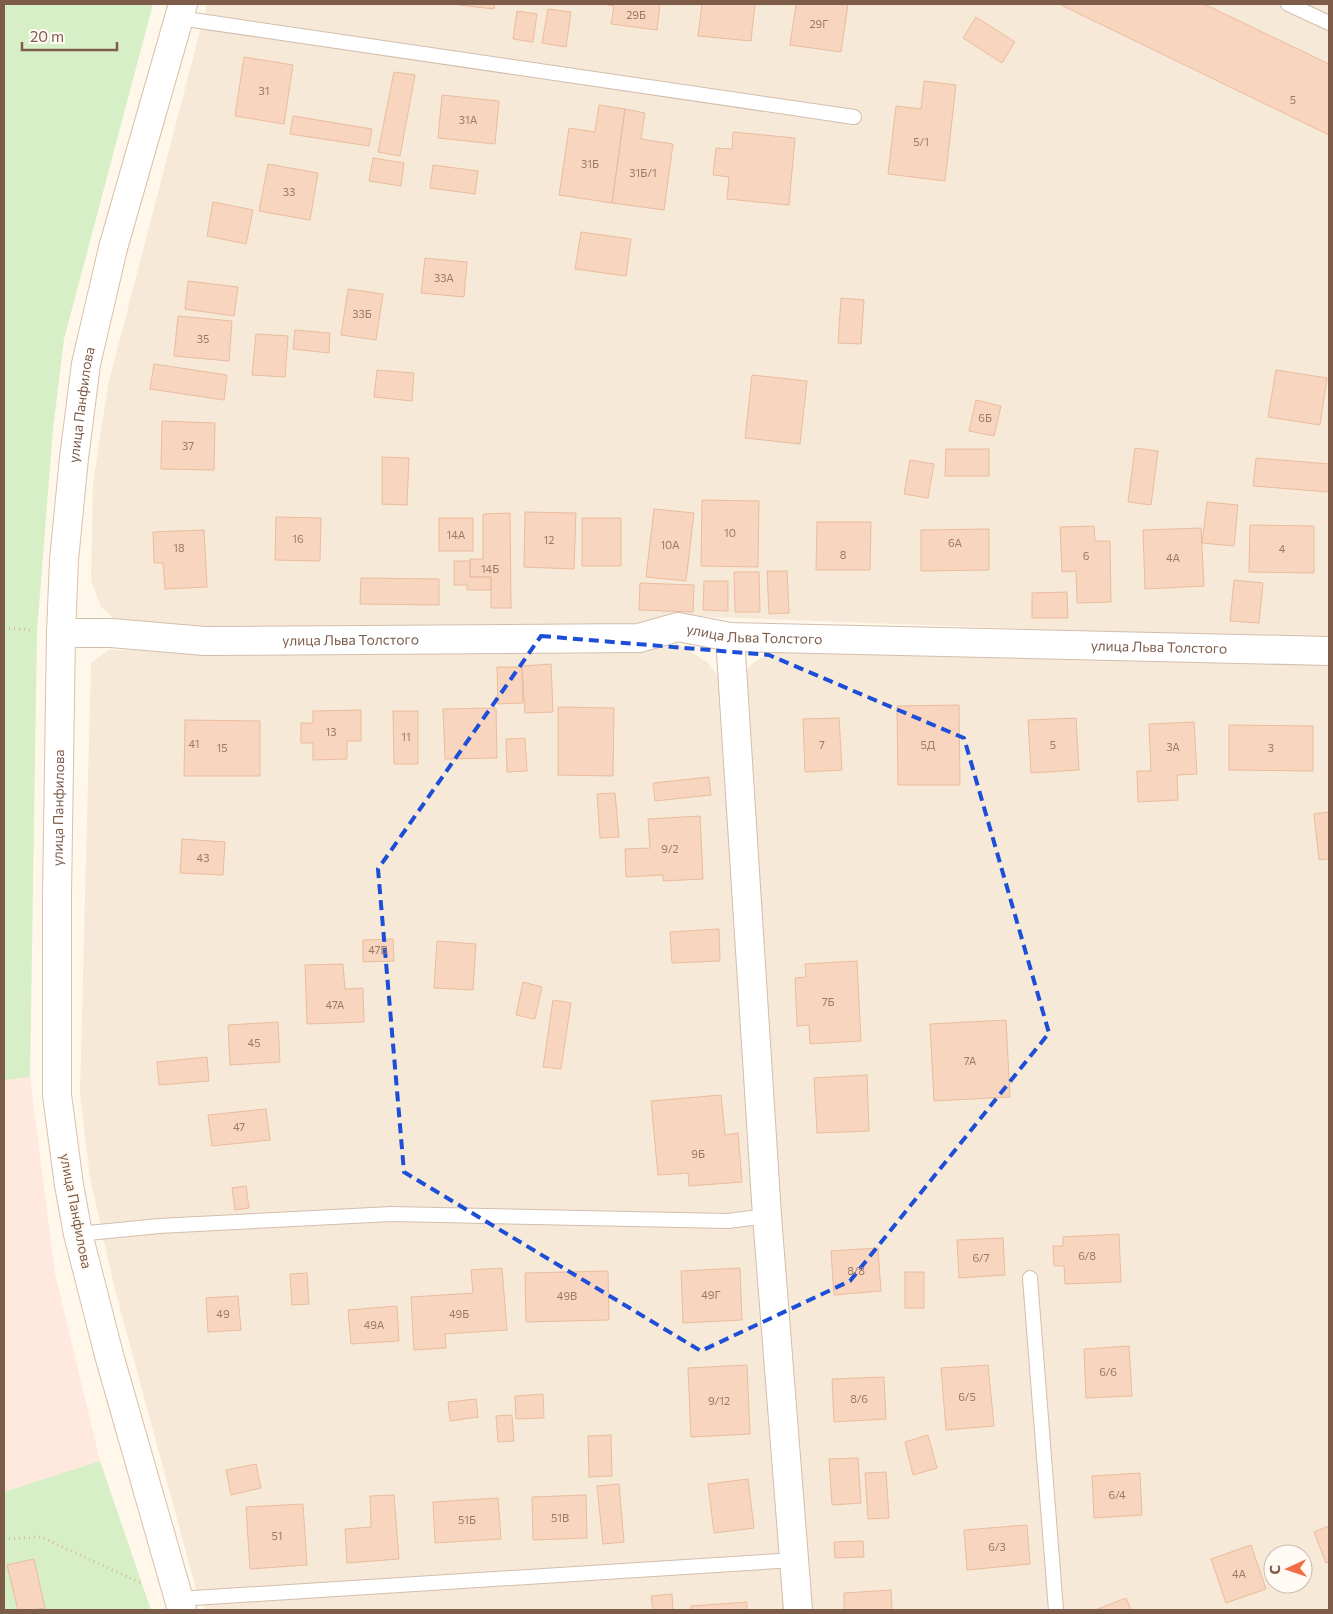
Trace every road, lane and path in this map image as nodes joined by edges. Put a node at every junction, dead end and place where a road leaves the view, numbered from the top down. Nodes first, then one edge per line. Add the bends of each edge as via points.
1 (1288, 4) edge
2 (181, 11) edge
3 (1329, 23) edge
4 (854, 117) dead end
5 (4, 628) edge
6 (49, 632) junction
7 (730, 637) junction
8 (1329, 652) edge
9 (767, 1216) junction
10 (78, 1234) junction
11 (1030, 1278) dead end
12 (4, 1539) edge
13 (796, 1560) junction
14 (180, 1604) edge
15 (798, 1610) edge
16 (1056, 1610) edge

1 - 3 lane
2 - 4 lane
2 - 6 street, улица Панфилова via 114,248 86,364 64,560
5 - 6 path
6 - 7 street, улица Льва Толстого via 111,633 205,641 639,638 678,628
6 - 10 street, улица Панфилова via 57,896 57,1095
7 - 8 street, улица Льва Толстого
7 - 9 street
9 - 10 lane via 728,1221 392,1214 159,1226
9 - 13 street
10 - 14 street, улица Панфилова
11 - 16 lane
12 - 14 path via 41,1536
13 - 14 lane
13 - 15 street

